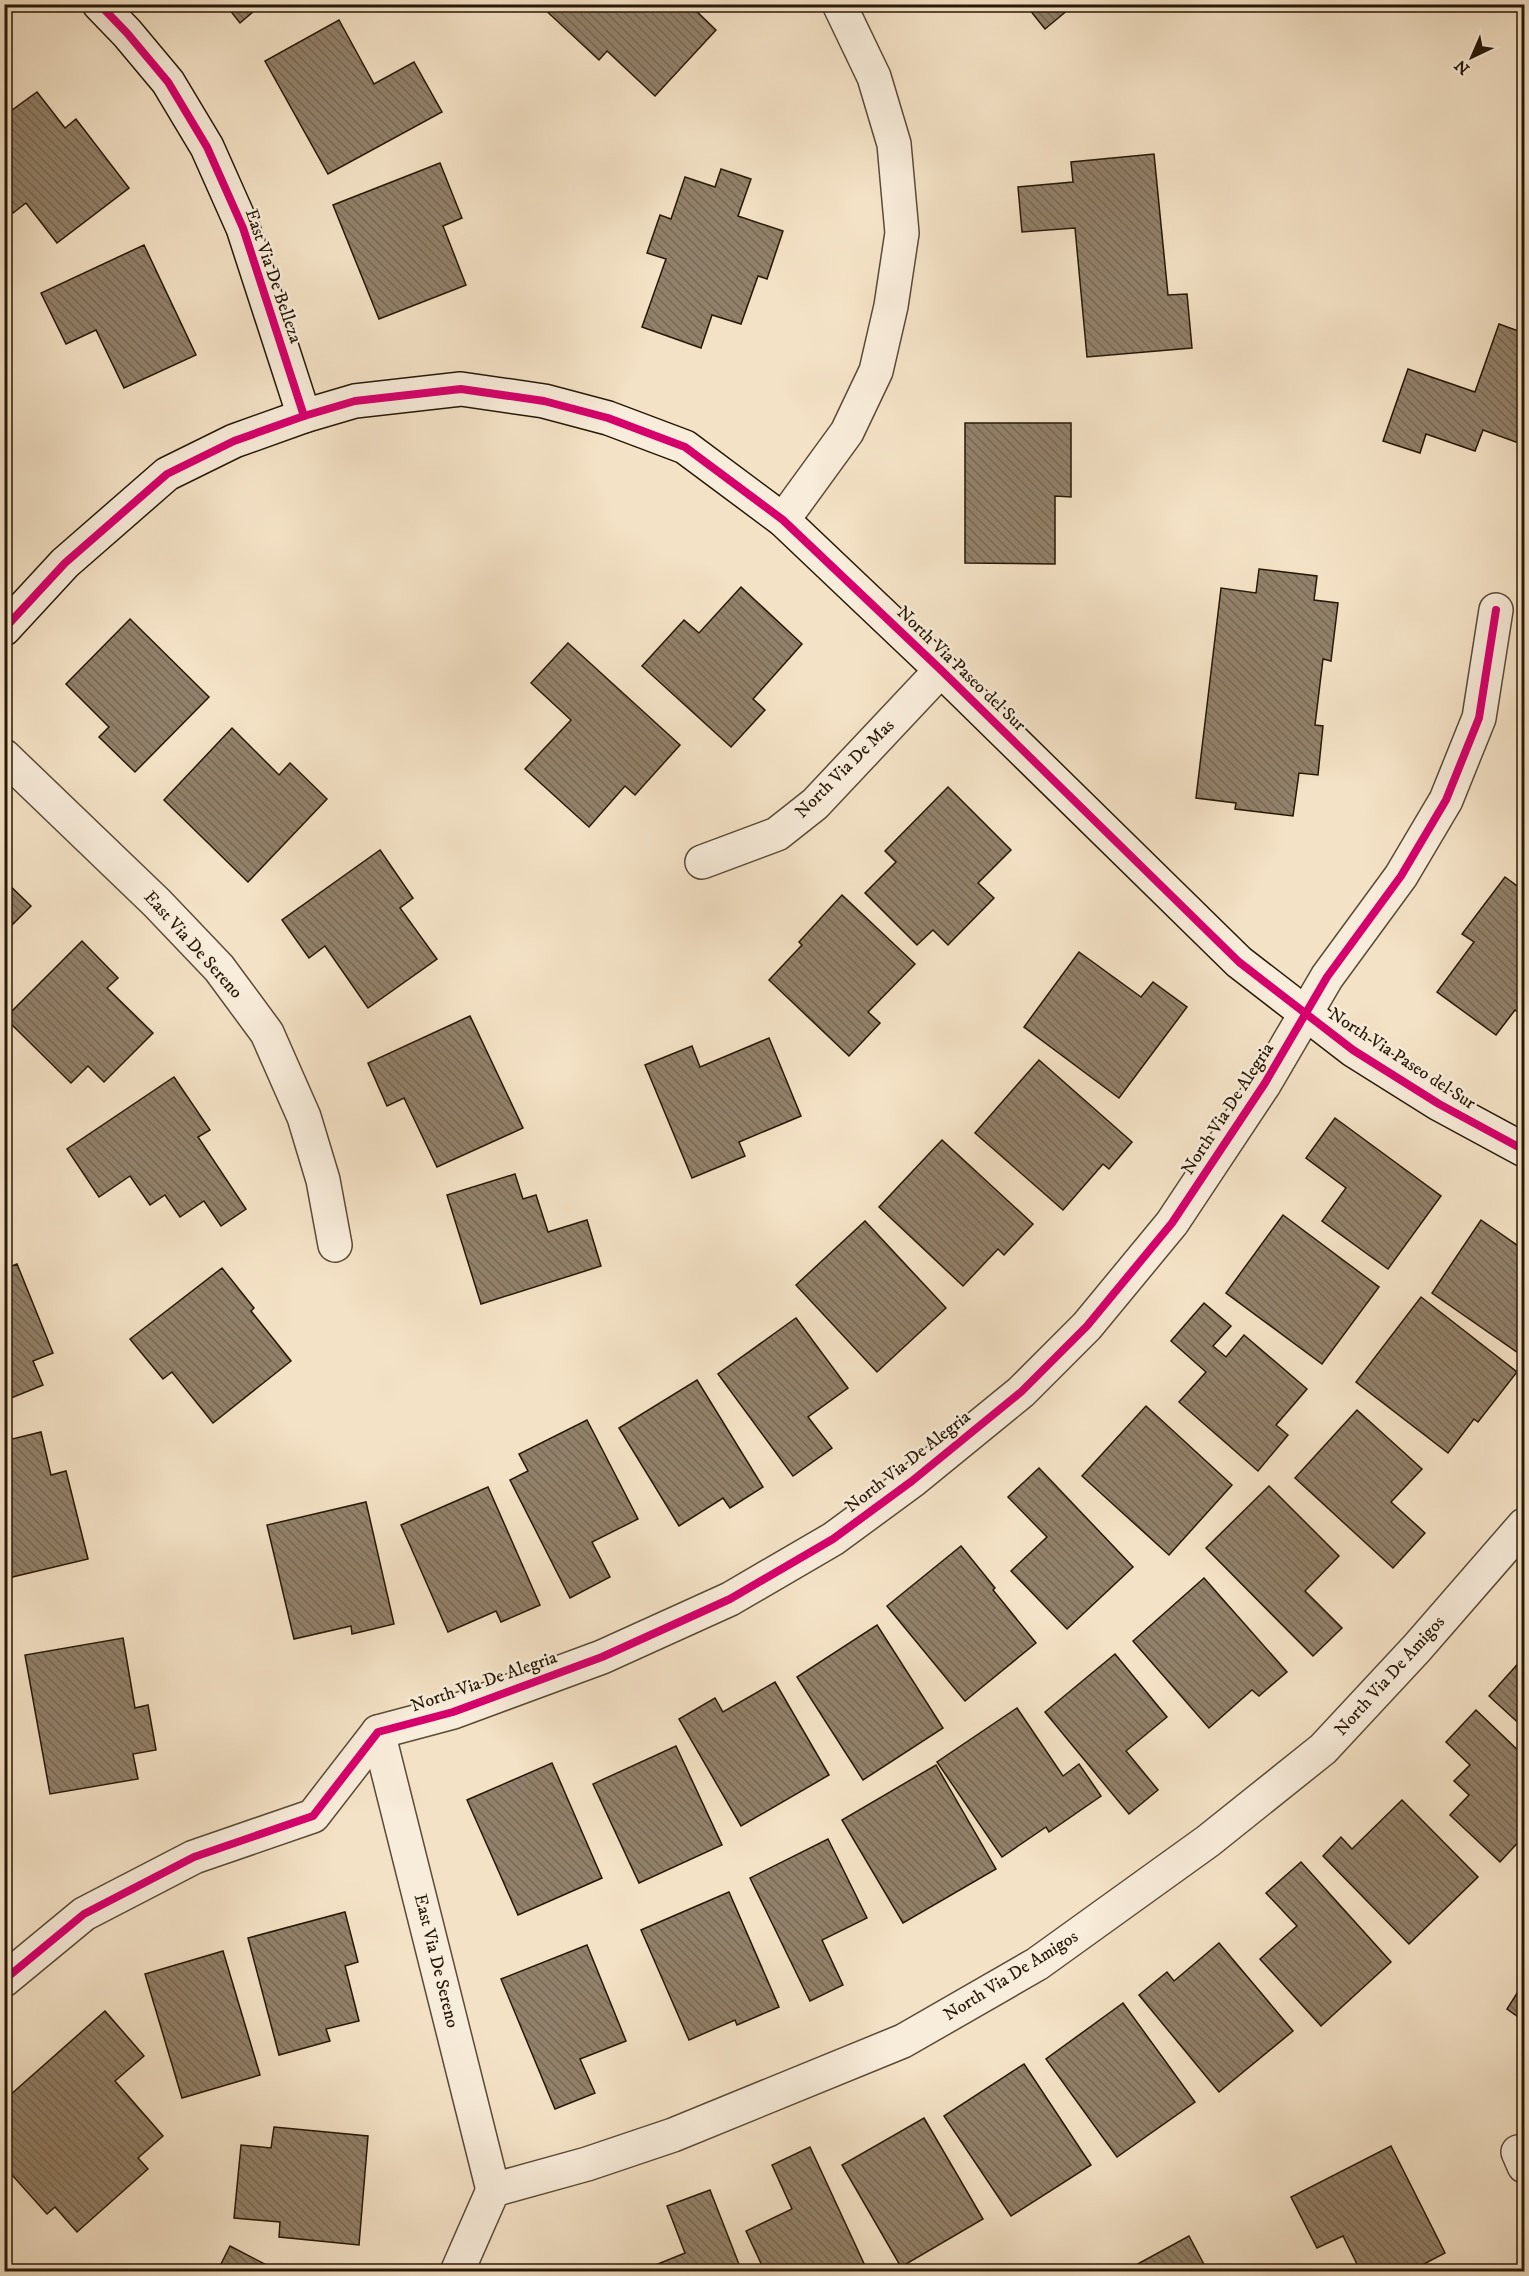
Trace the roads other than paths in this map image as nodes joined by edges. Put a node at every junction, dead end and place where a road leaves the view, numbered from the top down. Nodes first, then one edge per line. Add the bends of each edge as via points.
1 (99, 4) edge
2 (839, 4) edge
3 (304, 416) junction
4 (783, 520) junction
5 (1496, 610) dead end
6 (4, 628) edge
7 (942, 670) junction
8 (4, 756) edge
9 (702, 862) dead end
10 (1305, 1014) junction
11 (1524, 1150) edge
12 (335, 1245) dead end
13 (1524, 1525) edge
14 (378, 1732) junction
15 (4, 1980) edge
16 (493, 2190) junction
17 (457, 2271) edge

1 - 3 street, East Via De Belleza via 168,82 207,147 243,228
2 - 4 street via 874,77 894,144 902,233 876,371 847,432
3 - 4 street, North Via Paseo del Sur via 356,401 461,389 544,401 608,418 685,447
3 - 6 street via 234,441 167,474 65,563
4 - 7 street, North Via Paseo del Sur
5 - 10 street, North Via De Alegria via 1479,718 1446,800 1401,876
7 - 9 street, North Via De Mas via 815,804 777,834
7 - 10 street, North Via Paseo del Sur via 1231,954
8 - 12 street, East Via De Sereno via 158,903 219,968 267,1033 304,1117 323,1180
10 - 11 street, North Via Paseo del Sur via 1353,1050 1439,1104
10 - 14 street, North Via De Alegria via 1265,1083 1172,1223 1088,1326 1021,1392 912,1481 833,1539 730,1599 602,1657 453,1712
13 - 16 street, North Via De Amigos via 1323,1749 1208,1841 1036,1964 903,2041 674,2135
14 - 15 street via 313,1816 194,1857 84,1914
14 - 16 street, East Via De Sereno
16 - 17 street

